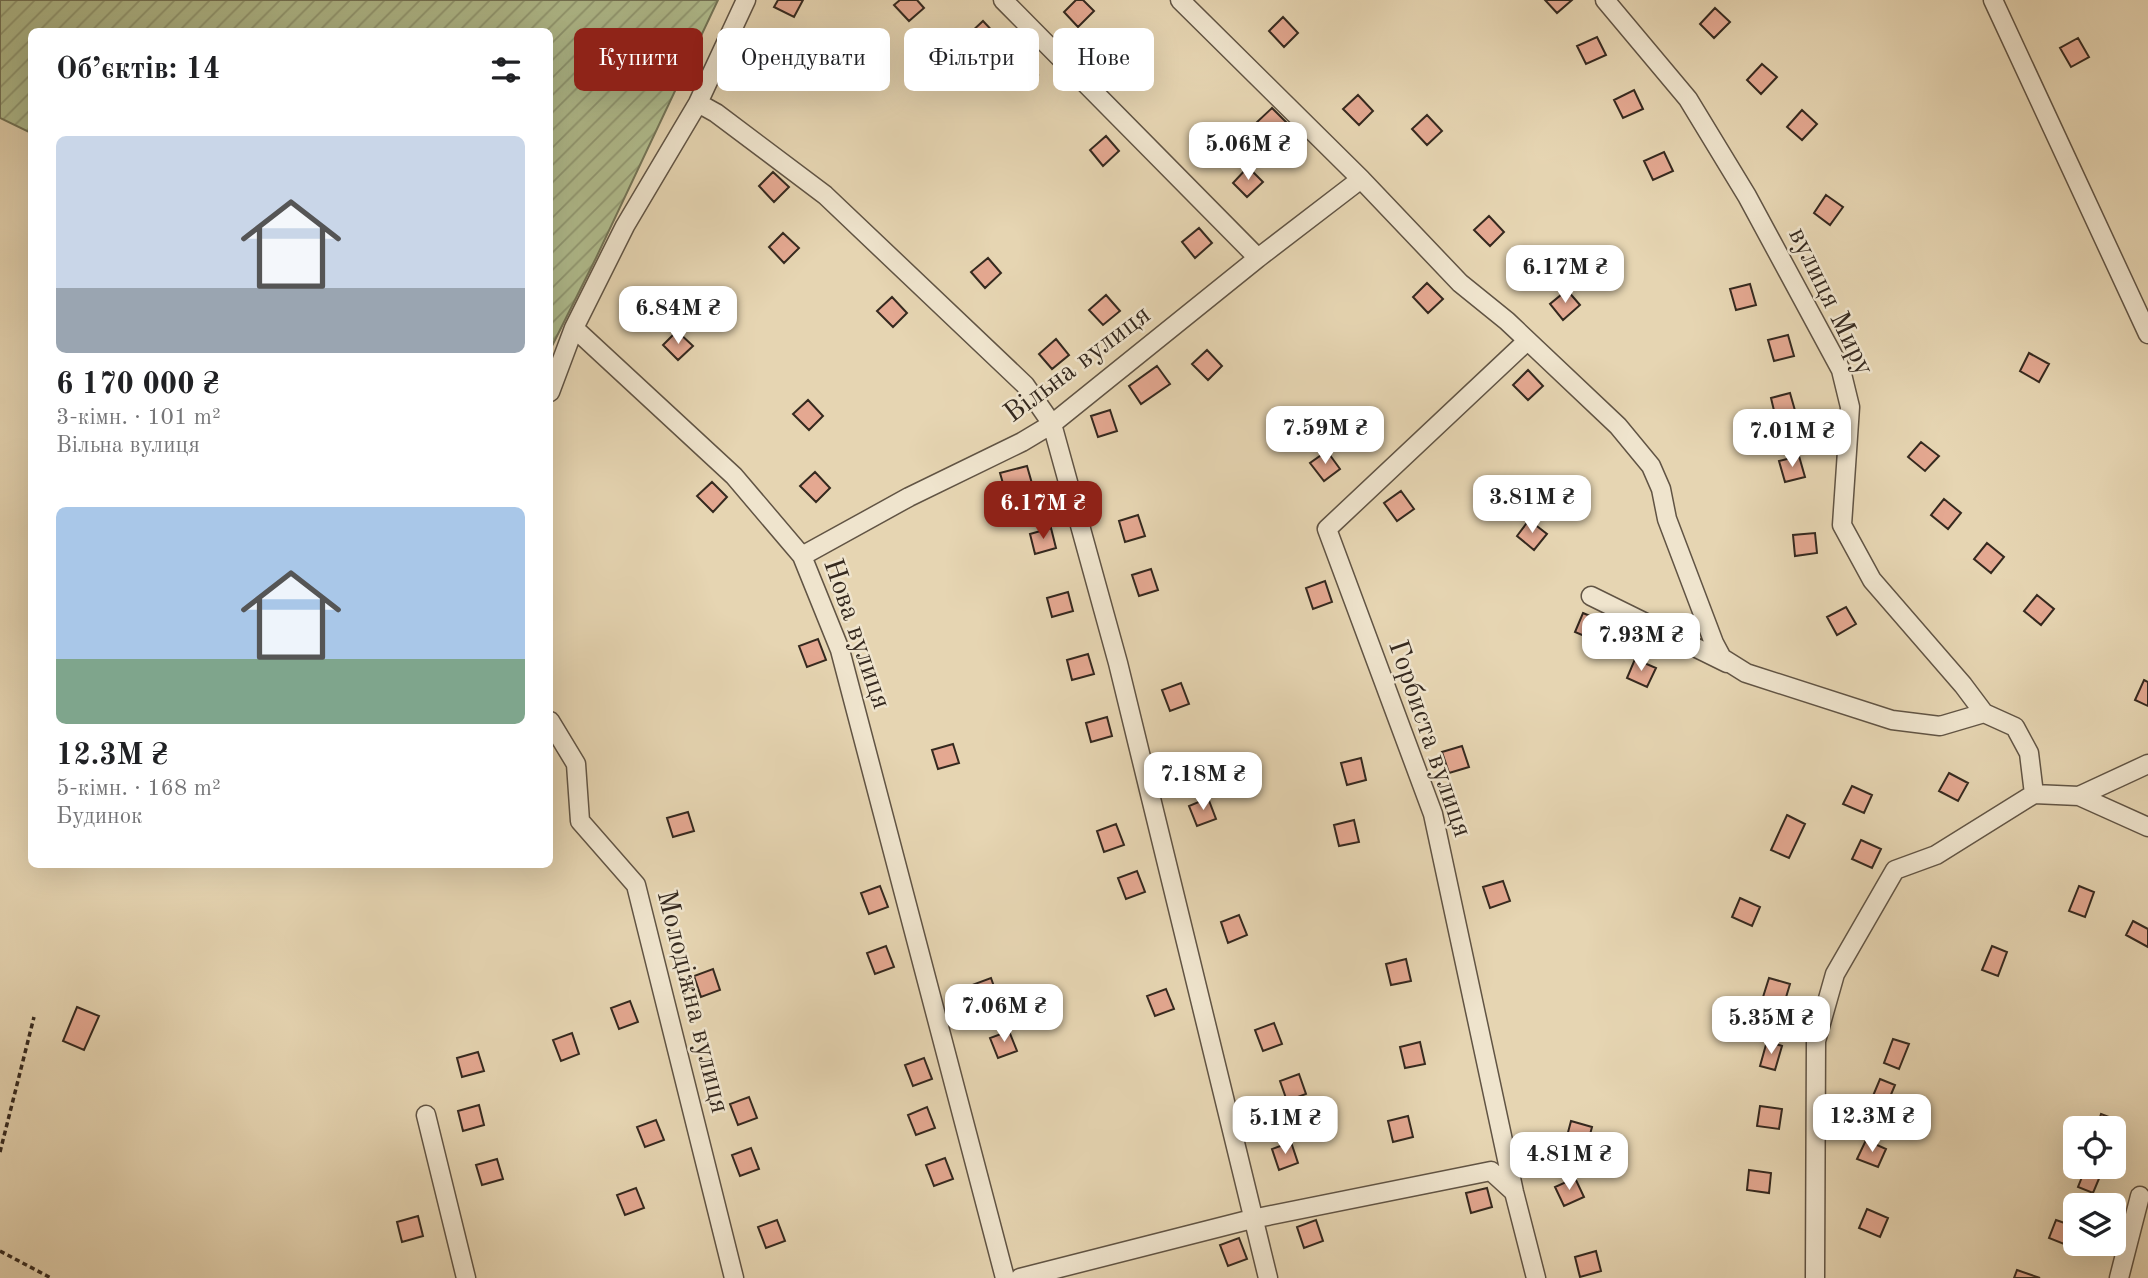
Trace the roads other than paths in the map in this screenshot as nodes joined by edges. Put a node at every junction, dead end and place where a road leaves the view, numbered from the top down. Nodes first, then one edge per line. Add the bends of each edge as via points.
1 (746, 0) edge
2 (1003, 0) edge
3 (1180, 0) edge
4 (1605, 0) edge
5 (1993, 0) edge
6 (698, 103) junction
7 (1361, 179) junction
8 (1258, 258) junction
9 (574, 328) junction
10 (2148, 334) edge
11 (1527, 341) junction
12 (553, 385) edge
13 (1052, 424) junction
14 (803, 556) junction
15 (1591, 596) dead end
16 (1733, 667) junction
17 (1984, 713) junction
18 (553, 726) edge
19 (2148, 764) edge
20 (2034, 794) junction
21 (2079, 796) junction
22 (2148, 827) edge
23 (426, 1115) dead end
24 (1514, 1192) junction
25 (2140, 1196) dead end
26 (1252, 1219) junction
27 (466, 1278) edge
28 (733, 1278) edge
29 (1005, 1278) edge
30 (1020, 1278) edge
31 (1268, 1278) edge
32 (1536, 1278) edge
33 (1815, 1278) edge
34 (2119, 1278) edge

1 - 6 street
2 - 8 street
3 - 7 street
4 - 17 street, вулиця Миру via 1688,99 1747,196 1840,370 1850,407 1842,525 1872,580
5 - 10 street
6 - 9 street via 625,226
6 - 13 street via 825,195 1025,385
7 - 8 street, Вільна вулиця
7 - 11 street via 1460,283
8 - 13 street, Вільна вулиця
9 - 12 street
9 - 14 street, Нова вулиця via 734,476
11 - 16 street via 1618,426 1651,466 1714,643
11 - 24 street, Горбиста вулиця via 1327,529 1433,814
13 - 14 street, Вільна вулиця
13 - 26 street via 1118,663
14 - 29 street, Нова вулиця via 840,650
15 - 16 street
16 - 17 street via 1892,720 1940,726
17 - 20 street via 2015,727 2029,752
18 - 28 street, Молодіжна вулиця via 576,764 580,821 636,885
19 - 21 street
20 - 21 street
20 - 33 street via 1936,855 1895,870 1835,974 1816,1041
21 - 22 street
23 - 27 street
24 - 26 street via 1491,1171
24 - 32 street, Горбиста вулиця
25 - 34 street
26 - 30 street
26 - 31 street

